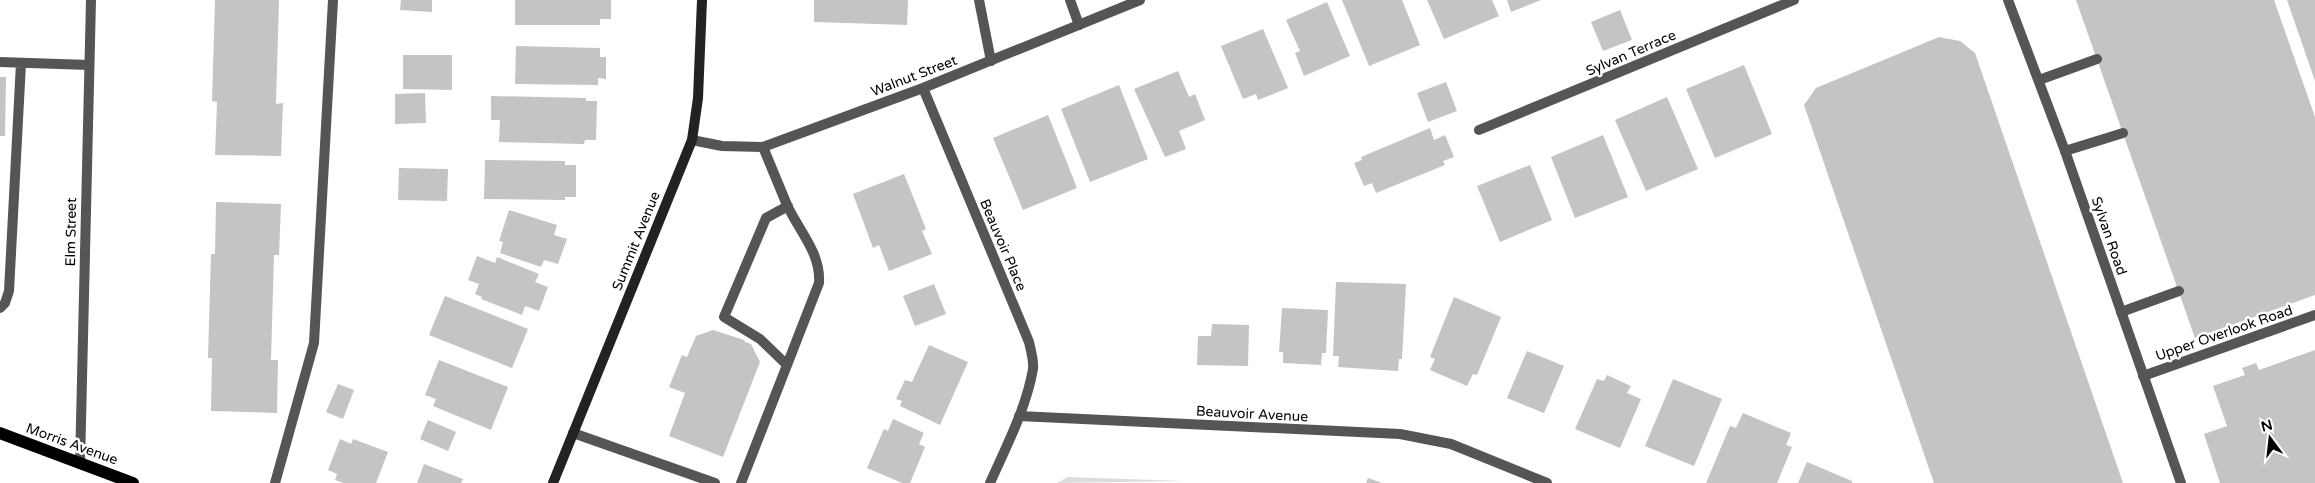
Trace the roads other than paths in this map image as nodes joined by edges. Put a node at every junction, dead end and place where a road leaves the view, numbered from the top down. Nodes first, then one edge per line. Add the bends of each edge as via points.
1 (91, 0) edge
2 (333, 0) edge
3 (702, 0) edge
4 (979, 0) edge
5 (1070, 0) edge
6 (1140, 0) edge
7 (1794, 0) edge
8 (2008, 0) edge
9 (1079, 25) junction
10 (2097, 59) dead end
11 (992, 61) junction
12 (0, 62) edge
13 (20, 63) junction
14 (89, 65) junction
15 (2039, 80) junction
16 (923, 88) junction
17 (1479, 130) dead end
18 (2123, 133) dead end
19 (692, 140) junction
20 (763, 147) junction
21 (2066, 152) junction
22 (788, 206) junction
23 (2179, 291) dead end
24 (0, 308) edge
25 (2121, 312) junction
26 (2315, 315) edge
27 (787, 365) junction
28 (2142, 376) junction
29 (1019, 416) junction
30 (0, 433) edge
31 (573, 433) junction
32 (80, 464) junction
33 (133, 483) edge
34 (275, 483) edge
35 (553, 483) edge
36 (715, 483) edge
37 (741, 483) edge
38 (990, 483) edge
39 (1547, 483) edge
40 (2181, 483) edge

1 - 14 street, Elm Street
2 - 34 street via 314,343
3 - 19 street, Summit Avenue via 698,98
4 - 11 street
5 - 9 street
6 - 9 street, Walnut Street
7 - 17 street, Sylvan Terrace
8 - 15 street, Sylvan Road
9 - 11 street, Walnut Street
10 - 15 street
11 - 16 street, Walnut Street
12 - 13 street
13 - 14 street
13 - 24 street via 10,291
14 - 32 street, Elm Street
15 - 21 street, Sylvan Road
16 - 20 street, Walnut Street
16 - 29 street, Beauvoir Place via 1029,342 1033,368
18 - 21 street
19 - 20 street, Walnut Street via 722,146
19 - 31 street, Summit Avenue
20 - 22 street
21 - 25 street, Sylvan Road
22 - 27 street via 816,257 820,271 819,283
22 - 27 street via 766,218 724,317 760,339
23 - 25 street
25 - 28 street, Sylvan Road
26 - 28 street, Upper Overlook Road
27 - 37 street
28 - 40 street, Sylvan Road
29 - 38 street
29 - 39 street, Beauvoir Avenue via 1400,434 1451,444
30 - 32 main road, Morris Avenue
31 - 35 street, Summit Avenue
31 - 36 street
32 - 33 main road, Morris Avenue

